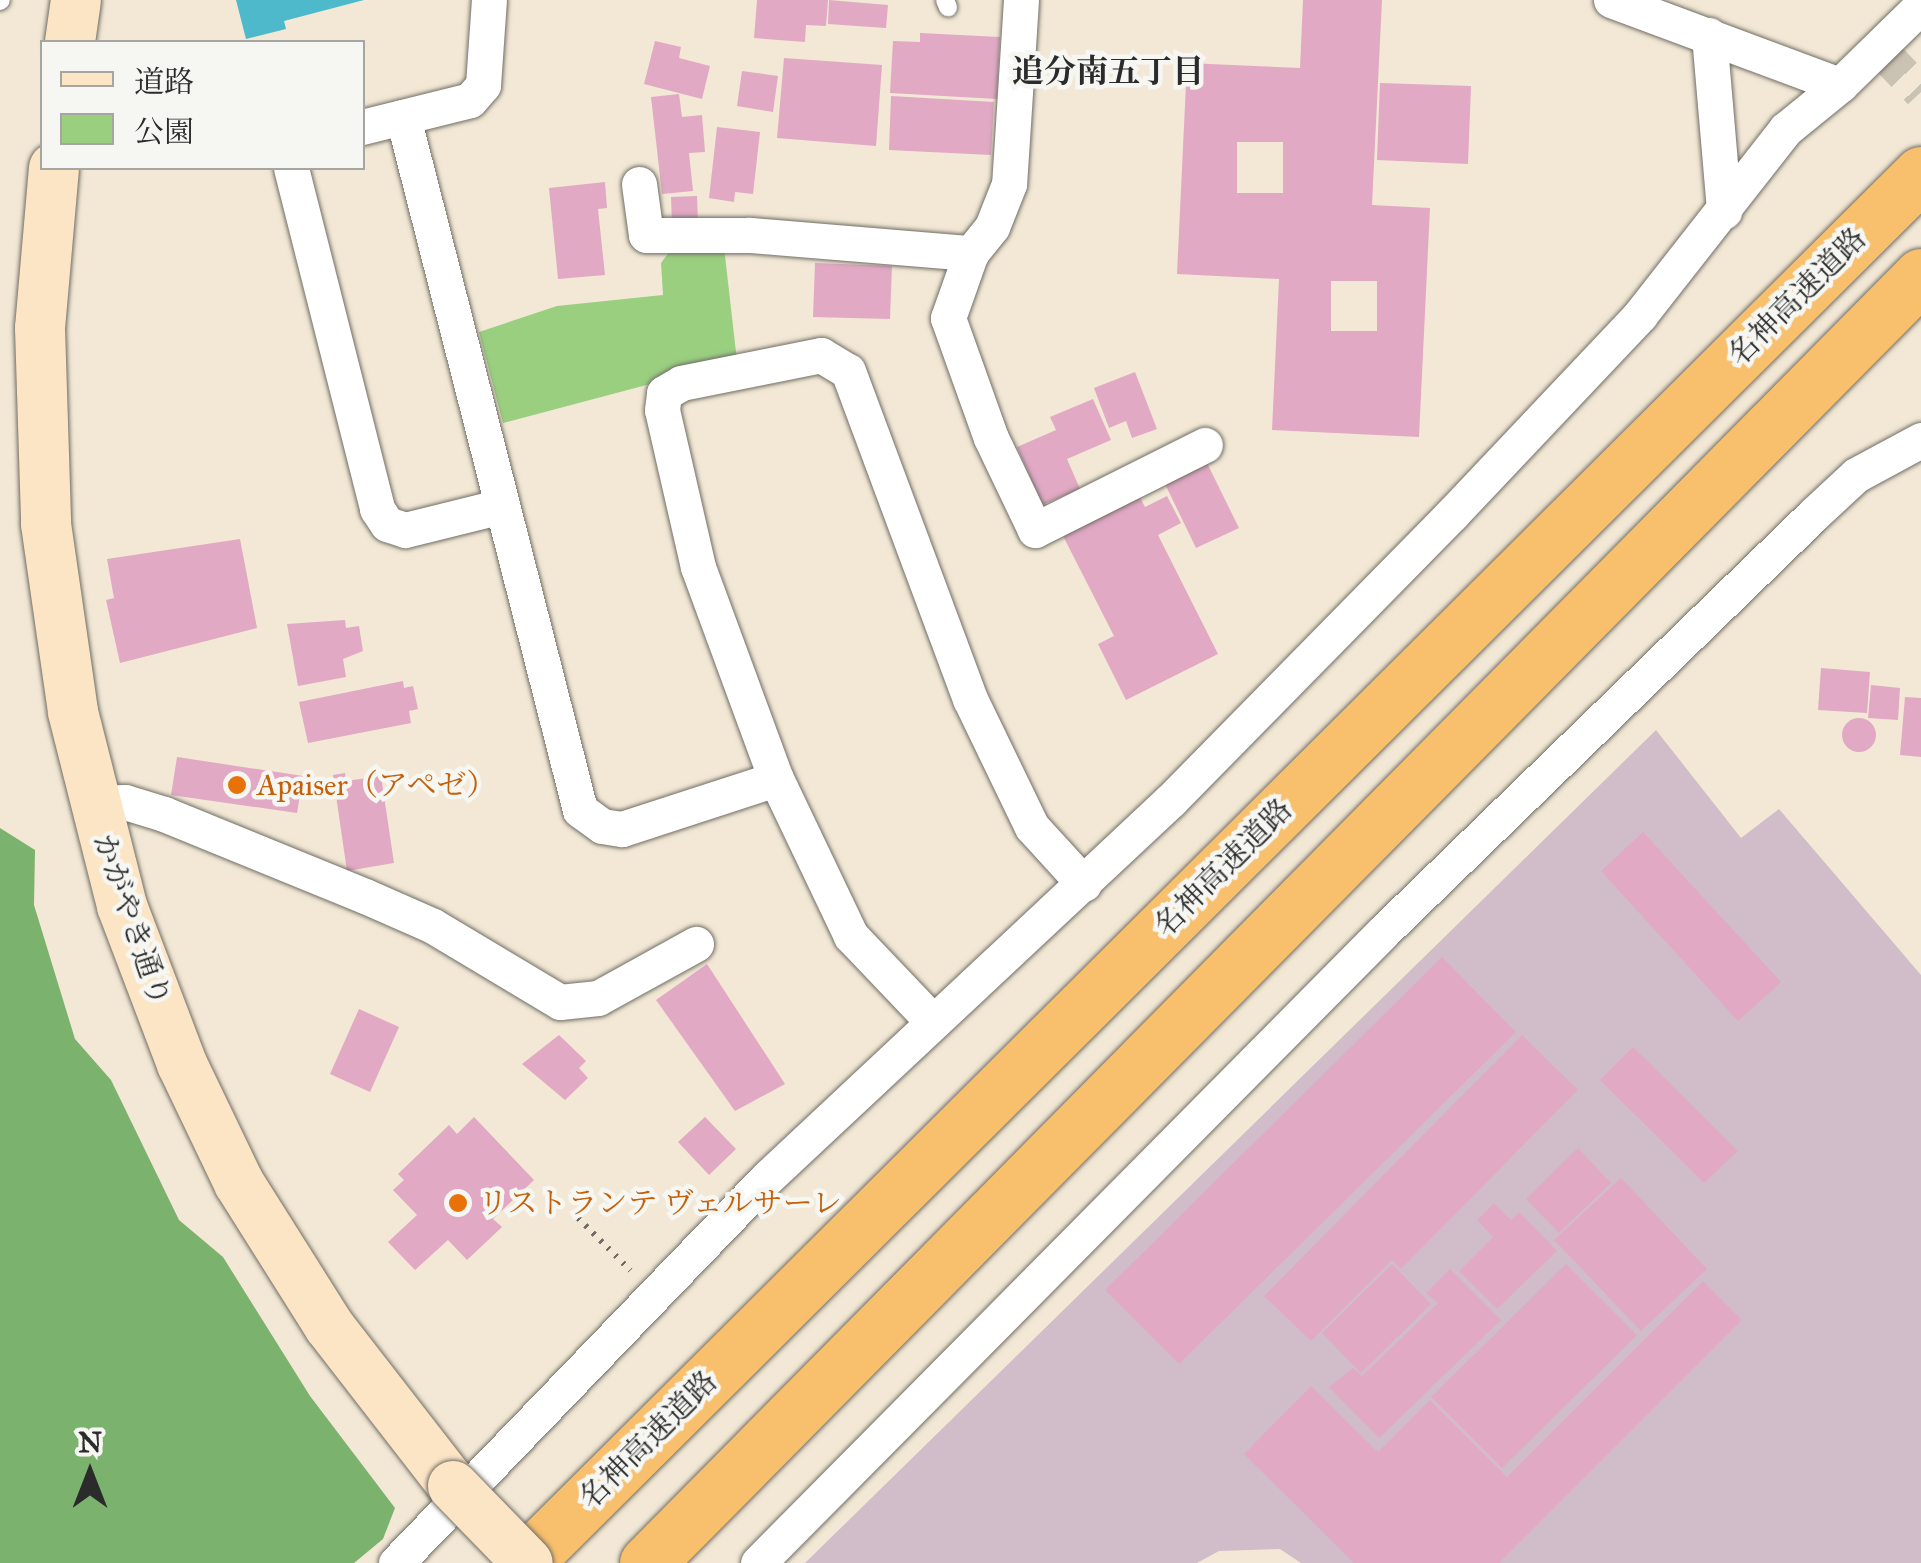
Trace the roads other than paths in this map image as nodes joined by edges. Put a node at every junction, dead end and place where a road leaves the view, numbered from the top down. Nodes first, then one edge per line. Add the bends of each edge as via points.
1 (76, 0) edge
2 (489, 0) edge
3 (1021, 0) edge
4 (1611, 0) edge
5 (1921, 6) edge
6 (1709, 35) junction
7 (70, 40) edge
8 (1840, 85) junction
9 (402, 117) junction
10 (365, 127) edge
11 (54, 170) edge
12 (292, 170) edge
13 (1921, 174) edge
14 (638, 184) dead end
15 (1724, 211) junction
16 (971, 253) junction
17 (1921, 276) edge
18 (1921, 440) edge
19 (1206, 444) dead end
20 (502, 506) junction
21 (776, 779) junction
22 (94, 803) junction
23 (1084, 884) junction
24 (696, 944) dead end
25 (933, 1022) junction
26 (396, 1563) edge
27 (526, 1563) edge
28 (647, 1563) edge
29 (758, 1563) edge

1 - 7 street
2 - 9 street via 483,85 470,100
3 - 16 street via 1009,184 992,228
4 - 6 street
5 - 8 street
6 - 8 street
6 - 15 street
8 - 15 street via 1786,130
9 - 10 street
9 - 20 street
11 - 22 street, かがやき通り via 40,328 40,446 58,624
12 - 20 street via 377,509 387,524 404,530
13 - 27 highway, 名神高速道路
14 - 16 street via 646,235 750,235
15 - 23 street via 1640,315 1452,514
16 - 19 street via 948,318 991,438 1036,530
17 - 28 highway
18 - 29 street via 1856,476 1814,514 1370,946
20 - 21 street via 580,810 602,826 622,829
21 - 23 street via 698,567 662,410 664,393 681,383 821,354 848,371 970,699 1032,827
21 - 25 street via 851,936
22 - 24 street via 125,802 164,814 365,896 433,926 560,1002 598,998
22 - 27 street, かがやき通り, bridge via 122,906 182,1064 239,1183 329,1326 453,1486
23 - 25 street
25 - 26 street via 653,1292

